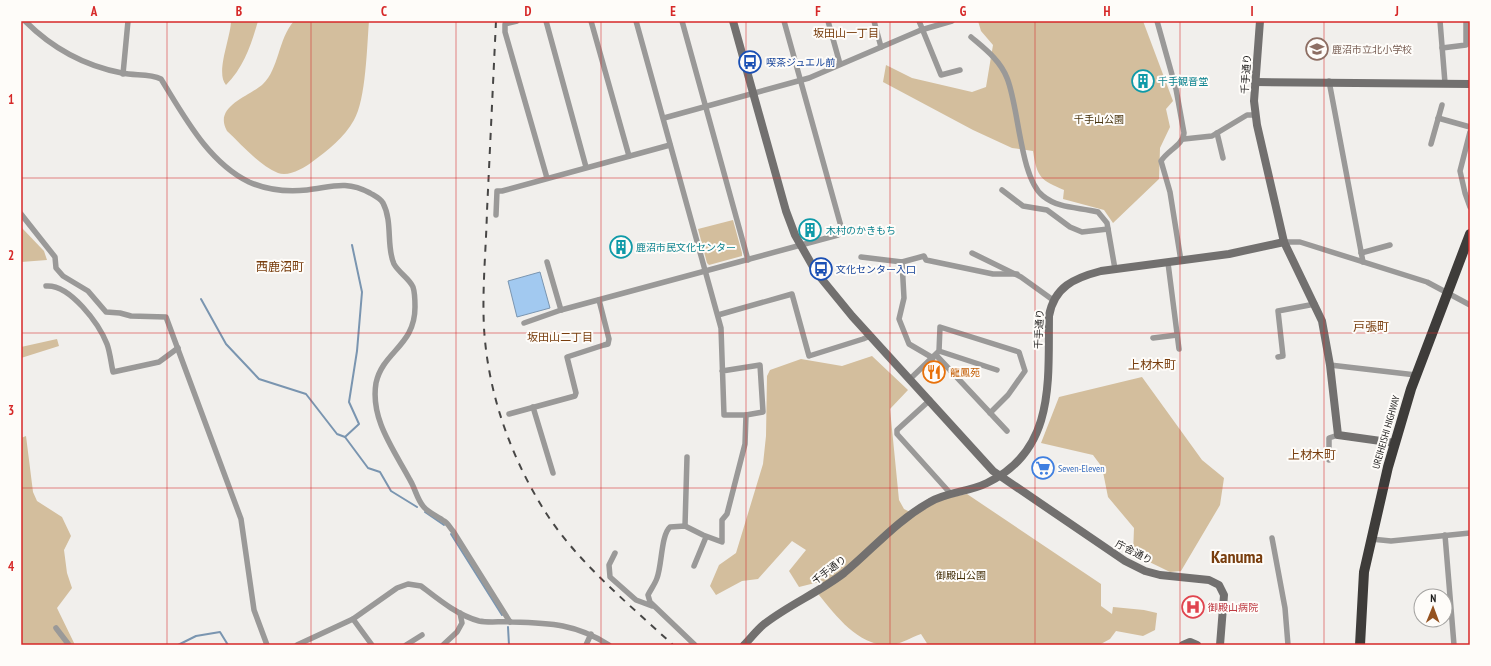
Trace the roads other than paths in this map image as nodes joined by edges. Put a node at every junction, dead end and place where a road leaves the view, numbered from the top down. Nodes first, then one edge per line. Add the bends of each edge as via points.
1 (25, 21) edge
2 (128, 21) edge
3 (517, 21) edge
4 (546, 21) edge
5 (591, 21) edge
6 (636, 21) edge
7 (682, 21) edge
8 (733, 21) edge
9 (784, 21) edge
10 (828, 21) edge
11 (874, 21) edge
12 (919, 21) edge
13 (952, 21) edge
14 (1157, 21) edge
15 (1260, 21) edge
16 (1440, 21) edge
17 (1466, 21) edge
18 (921, 30) junction
19 (971, 37) dead end
20 (881, 47) junction
21 (1442, 48) junction
22 (840, 64) junction
23 (960, 70) dead end
24 (124, 74) junction
25 (800, 81) junction
26 (1255, 82) junction
27 (1329, 82) junction
28 (1445, 83) junction
29 (1470, 84) edge
30 (753, 95) junction
31 (1442, 104) dead end
32 (706, 108) junction
33 (1255, 115) junction
34 (664, 118) junction
35 (1438, 118) junction
36 (1470, 126) edge
37 (1218, 133) junction
38 (1470, 134) edge
39 (1184, 139) junction
40 (1431, 144) dead end
41 (670, 145) junction
42 (629, 156) junction
43 (1223, 158) dead end
44 (586, 167) junction
45 (547, 178) junction
46 (1002, 190) dead end
47 (1470, 207) edge
48 (21, 214) edge
49 (496, 215) dead end
50 (1108, 229) junction
51 (1470, 234) edge
52 (1284, 242) junction
53 (1468, 244) edge
54 (801, 245) junction
55 (1390, 245) dead end
56 (972, 253) dead end
57 (1361, 253) junction
58 (860, 257) dead end
59 (748, 260) junction
60 (1181, 261) junction
61 (548, 262) dead end
62 (902, 262) junction
63 (1363, 262) junction
64 (1168, 263) junction
65 (1115, 269) junction
66 (705, 272) junction
67 (1017, 274) junction
68 (46, 286) dead end
69 (1448, 294) junction
70 (599, 300) junction
71 (1053, 300) junction
72 (1315, 304) junction
73 (1470, 305) edge
74 (561, 310) junction
75 (718, 314) junction
76 (524, 323) dead end
77 (1177, 335) junction
78 (870, 336) junction
79 (1153, 338) dead end
80 (178, 348) junction
81 (1179, 349) dead end
82 (936, 355) junction
83 (1278, 357) dead end
84 (1330, 365) junction
85 (997, 370) dead end
86 (722, 371) junction
87 (1416, 375) junction
88 (910, 378) junction
89 (930, 400) junction
90 (533, 407) junction
91 (990, 413) junction
92 (509, 414) dead end
93 (746, 415) junction
94 (1007, 431) dead end
95 (1338, 435) junction
96 (1395, 443) junction
97 (687, 457) dead end
98 (1329, 460) dead end
99 (553, 473) dead end
100 (1000, 477) junction
101 (951, 494) junction
102 (685, 526) junction
103 (1470, 533) edge
104 (1445, 535) junction
105 (706, 536) junction
106 (1272, 538) dead end
107 (1371, 539) junction
108 (615, 553) dead end
109 (694, 566) dead end
110 (655, 608) junction
111 (460, 613) junction
112 (353, 619) junction
113 (510, 622) junction
114 (56, 628) dead end
115 (591, 634) junction
116 (422, 635) dead end
117 (69, 645) edge
118 (267, 645) edge
119 (297, 645) edge
120 (372, 645) edge
121 (406, 645) edge
122 (443, 645) edge
123 (586, 645) edge
124 (609, 645) edge
125 (695, 645) edge
126 (744, 645) edge
127 (1183, 645) edge
128 (1197, 645) edge
129 (1220, 645) edge
130 (1288, 645) edge
131 (1360, 645) edge
132 (1454, 645) edge

1 - 24 street via 54,46 80,60
2 - 24 street
3 - 45 street via 505,24 505,32
4 - 44 street
5 - 42 street
6 - 34 street
7 - 32 street
8 - 30 street, 庁舎通り
9 - 25 street
10 - 22 street
11 - 20 street
12 - 18 street
13 - 18 street
14 - 39 street via 1176,89
15 - 26 street, 千手通り
16 - 21 street
17 - 21 street via 1466,45
18 - 20 street
18 - 23 street via 941,75
19 - 50 street via 995,58 1007,76 1014,97 1023,146 1036,188 1042,196 1062,206 1098,212 1107,222
20 - 22 street
21 - 28 street
22 - 25 street
24 - 113 street via 155,76 161,79 199,138 225,166 248,181 268,189 283,190 346,185 366,191 382,202 386,210 394,264 412,286 415,294 415,313 406,339 387,359 380,372 376,384 376,409 388,442 423,506 445,521 453,531
25 - 30 street
25 - 54 street via 842,230 838,235
26 - 27 street
26 - 33 street, 千手通り
27 - 28 street
27 - 57 street
28 - 29 street
30 - 32 street
30 - 54 street, 庁舎通り via 786,210
31 - 35 street
32 - 34 street
32 - 59 street
33 - 37 street via 1247,115
33 - 52 street, 千手通り
34 - 41 street
35 - 36 street
35 - 40 street
37 - 39 street
37 - 43 street
38 - 47 street via 1460,170
39 - 60 street via 1166,153 1161,161 1170,192
41 - 42 street
41 - 66 street
42 - 44 street
44 - 45 street
45 - 49 street via 497,191
46 - 50 street via 1023,206 1047,210 1070,227 1082,232
48 - 80 street via 55,257 56,268 63,276 88,291 106,312 166,318
50 - 65 street
51 - 53 highway, UREIHEISHI HIGHWAY
52 - 60 street, 千手通り
52 - 63 street via 1300,242
52 - 72 street
53 - 69 highway, UREIHEISHI HIGHWAY
54 - 59 street
54 - 78 street, 庁舎通り via 810,263 835,297
55 - 57 street
56 - 67 street
57 - 63 street
58 - 62 street
59 - 66 street
60 - 64 street, 千手通り
61 - 74 street
62 - 67 street via 924,256 926,260 993,274
62 - 82 street via 904,298 899,319 909,344
63 - 69 street via 1427,282
64 - 65 street, 千手通り
64 - 77 street
65 - 71 street, 千手通り via 1101,271 1064,286
66 - 70 street
66 - 75 street
67 - 71 street
68 - 80 street via 63,290 75,299 96,324 107,345 113,372 159,362
69 - 73 street
69 - 87 highway, UREIHEISHI HIGHWAY
70 - 74 street
70 - 90 street via 609,334 608,344 567,357 575,396
71 - 100 street, 千手通り via 1049,316 1047,398 1042,421 1019,460
72 - 83 street via 1278,311 1283,356
72 - 84 street via 1322,321
74 - 76 street
75 - 78 street via 792,294 809,356
75 - 86 street via 721,328
77 - 79 street
77 - 81 street
78 - 88 street, 庁舎通り
80 - 118 street via 241,519 254,610
82 - 85 street
82 - 88 street
82 - 91 street
82 - 91 street via 940,327 1019,352 1025,371 1008,396
84 - 87 street
84 - 95 street
86 - 93 street via 724,415
86 - 93 street via 760,365 763,412
87 - 96 highway, UREIHEISHI HIGHWAY
88 - 89 street, 庁舎通り
89 - 100 street, 庁舎通り
89 - 101 street via 897,430 897,434
90 - 92 street
90 - 99 street
91 - 94 street
93 - 105 street via 745,444 728,514 722,520 722,542
95 - 96 street
95 - 98 street via 1329,438
96 - 107 highway, UREIHEISHI HIGHWAY
97 - 102 street
100 - 101 street, 千手通り
100 - 129 street, 庁舎通り via 1125,561 1160,575 1209,580 1219,585 1224,595
101 - 126 street, 千手通り via 931,501 902,520 844,572 822,589 783,610 762,626
102 - 105 street
102 - 110 street via 670,527 665,534 657,578 648,594
103 - 104 street
104 - 107 street via 1391,541
104 - 132 street
105 - 109 street
106 - 130 street via 1285,608
107 - 131 highway, UREIHEISHI HIGHWAY via 1364,577
108 - 110 street via 609,565 610,577 636,600
110 - 125 street
111 - 112 street via 420,586 408,584 397,588
111 - 113 street via 479,621
111 - 122 street via 462,623 457,632
112 - 119 street
112 - 120 street
113 - 115 street via 553,623
114 - 117 street
115 - 123 street
115 - 124 street
116 - 121 street
127 - 128 street via 1190,642

